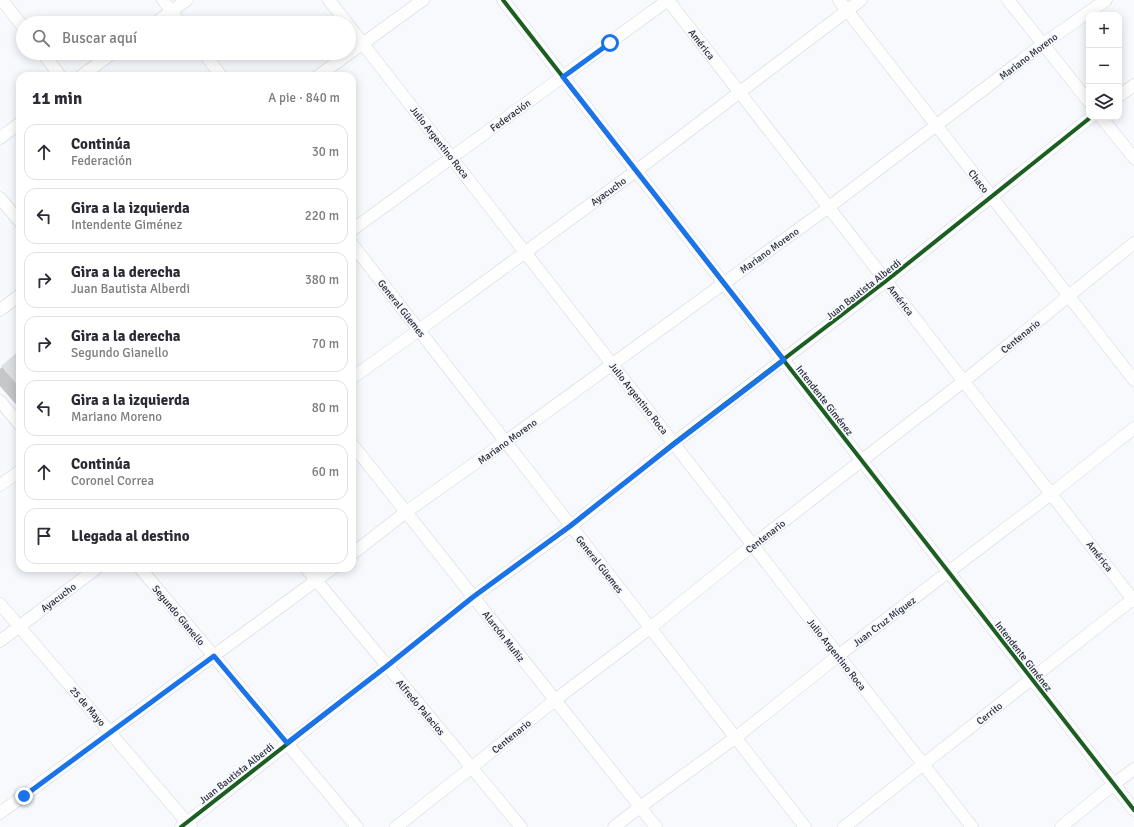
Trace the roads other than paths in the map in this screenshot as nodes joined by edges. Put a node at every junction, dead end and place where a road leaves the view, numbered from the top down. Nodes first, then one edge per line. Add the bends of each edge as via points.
1 (2, 0) edge
2 (163, 0) edge
3 (187, 0) edge
4 (329, 0) edge
5 (423, 0) edge
6 (503, 0) edge
7 (668, 0) edge
8 (839, 0) edge
9 (861, 0) edge
10 (1008, 0) edge
11 (1106, 0) edge
12 (171, 11) junction
13 (847, 11) junction
14 (164, 16) edge
15 (175, 16) edge
16 (342, 16) edge
17 (16, 18) edge
18 (356, 35) edge
19 (363, 44) junction
20 (1043, 44) junction
21 (356, 49) edge
22 (48, 60) edge
23 (104, 60) edge
24 (209, 60) edge
25 (340, 60) edge
26 (57, 72) edge
27 (87, 72) edge
28 (219, 72) edge
29 (324, 72) edge
30 (563, 77) junction
31 (1134, 85) edge
32 (740, 92) junction
33 (1122, 94) edge
34 (1086, 98) edge
35 (1087, 120) edge
36 (1103, 120) edge
37 (936, 125) junction
38 (16, 126) edge
39 (0, 138) edge
40 (451, 157) junction
41 (1134, 158) edge
42 (636, 171) junction
43 (992, 197) junction
44 (0, 198) edge
45 (829, 207) junction
46 (16, 217) edge
47 (356, 227) edge
48 (1134, 244) edge
49 (356, 249) edge
50 (525, 252) junction
51 (886, 282) junction
52 (724, 284) junction
53 (1069, 296) junction
54 (16, 298) edge
55 (0, 310) edge
56 (419, 330) junction
57 (784, 360) junction
58 (612, 364) junction
59 (356, 375) edge
60 (1134, 380) edge
61 (964, 381) junction
62 (0, 401) edge
63 (16, 420) edge
64 (1134, 428) edge
65 (505, 442) junction
66 (674, 444) junction
67 (356, 449) edge
68 (862, 461) junction
69 (16, 474) edge
70 (0, 485) edge
71 (1051, 494) junction
72 (406, 512) junction
73 (570, 526) junction
74 (753, 545) junction
75 (356, 551) edge
76 (92, 572) edge
77 (143, 572) edge
78 (309, 572) edge
79 (328, 572) edge
80 (949, 573) junction
81 (317, 581) junction
82 (473, 597) junction
83 (1134, 599) edge
84 (0, 604) edge
85 (19, 627) junction
86 (650, 628) junction
87 (0, 641) edge
88 (839, 655) junction
89 (214, 656) junction
90 (387, 666) junction
91 (1032, 679) junction
92 (555, 700) junction
93 (110, 733) junction
94 (735, 738) junction
95 (287, 743) junction
96 (923, 764) junction
97 (472, 768) junction
98 (1134, 769) edge
99 (1114, 784) junction
100 (640, 807) junction
101 (1134, 810) edge
102 (0, 814) edge
103 (186, 825) edge
104 (357, 827) edge
105 (396, 827) edge
106 (520, 827) edge
107 (614, 827) edge
108 (656, 827) edge
109 (805, 827) edge
110 (844, 827) edge
111 (972, 827) edge
112 (1061, 827) edge

1 - 17 street
2 - 12 street
3 - 12 street
4 - 16 street
5 - 19 street
6 - 30 street, Intendente Giménez
7 - 30 street, Federación
7 - 32 street, América
8 - 13 street, Chaco
9 - 13 street, Ayacucho
10 - 20 street
11 - 20 street, Mariano Moreno
12 - 14 street
12 - 15 street
13 - 32 street, Ayacucho
13 - 37 street, Chaco
18 - 19 street, Julio Argentino Roca
19 - 21 street
19 - 40 street, Julio Argentino Roca
20 - 34 street
20 - 37 street, Mariano Moreno
22 - 26 street
23 - 27 street
24 - 28 street
25 - 29 street
30 - 40 street, Federación
30 - 42 street, Intendente Giménez
31 - 33 street
32 - 42 street, Ayacucho
32 - 45 street, América
35 - 43 street, Juan Bautista Alberdi
36 - 41 street
37 - 43 street, Chaco
37 - 45 street, Mariano Moreno
38 - 39 street
40 - 47 street, Federación
40 - 50 street, Julio Argentino Roca
42 - 50 street, Ayacucho
42 - 52 street, Intendente Giménez
43 - 51 street, Juan Bautista Alberdi
43 - 53 street, Chaco
44 - 46 street
45 - 51 street, América
45 - 52 street, Mariano Moreno
48 - 53 street, Centenario
49 - 56 street, General Güemes
50 - 56 street, Ayacucho
50 - 58 street, Julio Argentino Roca
51 - 57 street, Juan Bautista Alberdi
51 - 61 street, América
52 - 57 street, Intendente Giménez
52 - 58 street, Mariano Moreno
53 - 60 street, Chaco
53 - 61 street, Centenario
54 - 55 street
56 - 59 street, Ayacucho
56 - 65 street, General Güemes
57 - 66 street, Juan Bautista Alberdi
57 - 68 street, Intendente Giménez
58 - 65 street, Mariano Moreno
58 - 66 street, Julio Argentino Roca
61 - 68 street, Centenario
61 - 71 street, América
62 - 63 street
64 - 71 street, Juan Cruz Míguez
65 - 72 street, Mariano Moreno
65 - 73 street, General Güemes
66 - 73 street, Juan Bautista Alberdi
66 - 74 street, Julio Argentino Roca
67 - 72 street, Alarcón Muñiz
68 - 74 street, Centenario
68 - 80 street, Intendente Giménez
69 - 70 street
71 - 80 street, Juan Cruz Míguez
71 - 83 street, América
72 - 75 street, Mariano Moreno
72 - 82 street, Alarcón Muñiz
73 - 82 street, Juan Bautista Alberdi
73 - 86 street, General Güemes
74 - 86 street, Centenario
74 - 88 street, Julio Argentino Roca
76 - 85 street, Ayacucho
77 - 89 street, Segundo Gianello
78 - 81 street, Alfredo Palacios
79 - 81 street
80 - 88 street, Juan Cruz Míguez
80 - 91 street, Intendente Giménez
81 - 89 street
81 - 90 street, Alfredo Palacios
82 - 90 street, Juan Bautista Alberdi
82 - 92 street, Alarcón Muñiz
83 - 91 street, Cerrito
84 - 85 street, 25 de Mayo
85 - 87 street, Ayacucho
85 - 93 street, 25 de Mayo
86 - 92 street, Centenario
86 - 94 street, General Güemes
88 - 94 street, Juan Cruz Míguez
88 - 96 street, Julio Argentino Roca
89 - 93 street
89 - 95 street, Segundo Gianello
90 - 95 street, Juan Bautista Alberdi
90 - 97 street, Alfredo Palacios
91 - 96 street, Cerrito
91 - 99 street, Intendente Giménez
92 - 97 street, Centenario
92 - 100 street, Alarcón Muñiz
93 - 102 street
93 - 103 street, 25 de Mayo
94 - 100 street, Juan Cruz Míguez
94 - 109 street, General Güemes
95 - 103 street, Juan Bautista Alberdi
95 - 104 street, Segundo Gianello
96 - 110 street, Cerrito
96 - 111 street, Julio Argentino Roca
97 - 105 street, Centenario
97 - 106 street, Alfredo Palacios
98 - 99 street
99 - 101 street, Intendente Giménez
99 - 112 street
100 - 107 street, Juan Cruz Míguez
100 - 108 street, Alarcón Muñiz

